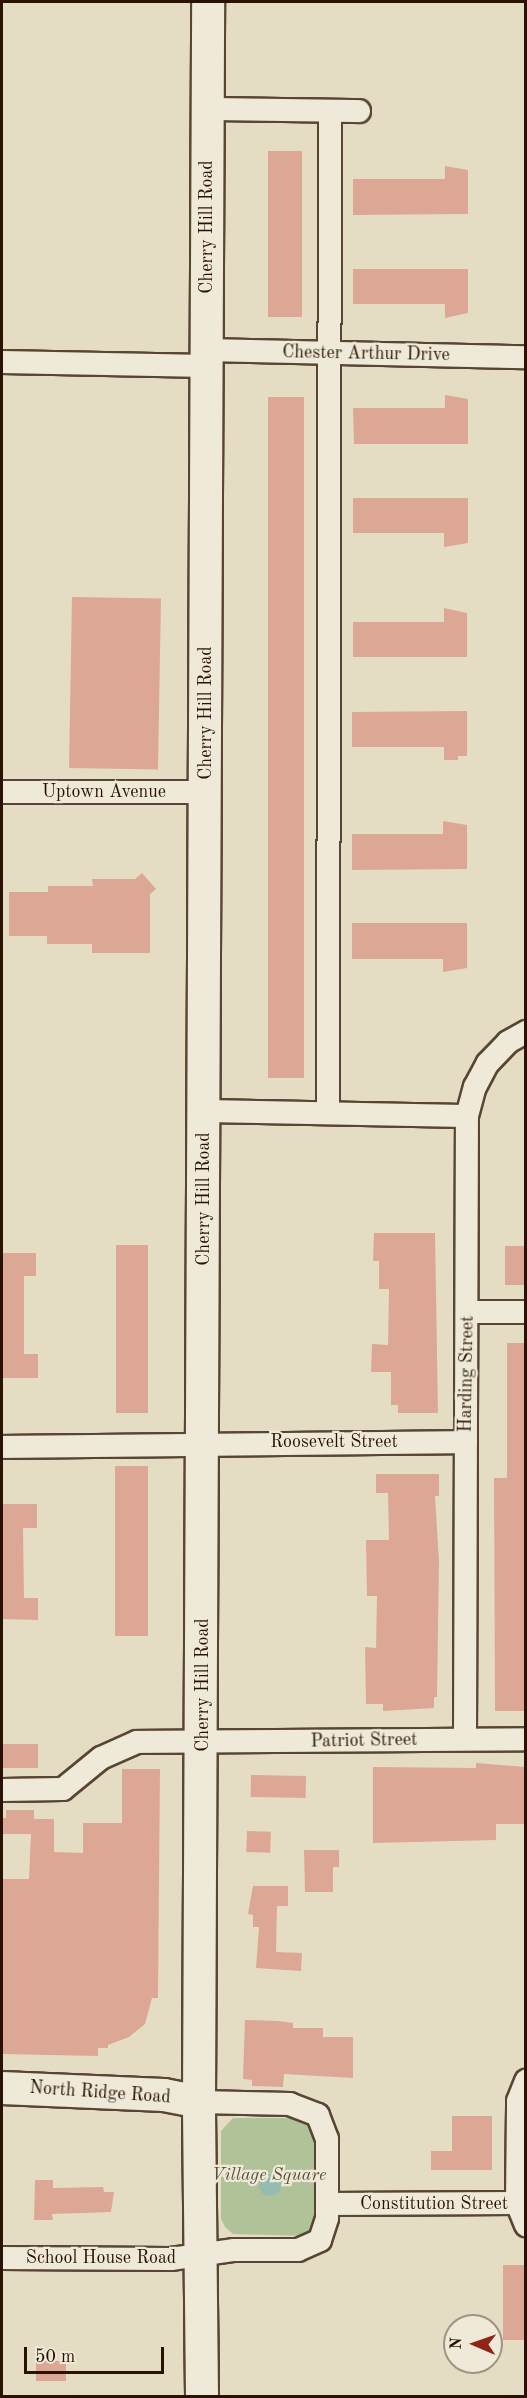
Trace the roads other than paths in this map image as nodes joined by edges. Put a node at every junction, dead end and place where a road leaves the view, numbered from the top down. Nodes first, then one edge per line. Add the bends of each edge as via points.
1 (208, 2) edge
2 (207, 109) junction
3 (330, 111) junction
4 (359, 111) dead end
5 (332, 355) junction
6 (525, 357) edge
7 (207, 358) junction
8 (2, 362) edge
9 (2, 792) edge
10 (206, 792) junction
11 (525, 1032) edge
12 (204, 1111) junction
13 (328, 1113) junction
14 (467, 1116) junction
15 (467, 1312) junction
16 (525, 1312) edge
17 (466, 1442) junction
18 (201, 1443) junction
19 (2, 1447) edge
20 (465, 1739) junction
21 (525, 1739) edge
22 (203, 1743) junction
23 (2, 1790) edge
24 (525, 2081) edge
25 (2, 2088) edge
26 (199, 2102) junction
27 (518, 2203) junction
28 (327, 2204) junction
29 (525, 2225) edge
30 (201, 2256) junction
31 (2, 2258) edge
32 (202, 2397) edge

1 - 2 main road, Cherry Hill Road
2 - 3 street
2 - 7 main road, Cherry Hill Road
3 - 4 street
3 - 5 street
5 - 6 street, Chester Arthur Drive
5 - 7 street, Chester Arthur Drive
5 - 13 street
7 - 8 street, Chester Arthur Drive
7 - 10 main road, Cherry Hill Road
9 - 10 street, Uptown Avenue
10 - 12 main road, Cherry Hill Road
11 - 14 street, Harding Street via 508,1042 488,1063 475,1087
12 - 13 street
12 - 18 main road, Cherry Hill Road
13 - 14 street
14 - 15 street, Harding Street
15 - 16 street
15 - 17 street, Harding Street
17 - 18 street, Roosevelt Street
17 - 20 street, Harding Street
18 - 19 street, Roosevelt Street
18 - 22 main road, Cherry Hill Road
20 - 21 street, Patriot Street
20 - 22 street, Patriot Street
22 - 23 street, Patriot Street via 137,1742 101,1758 63,1789
22 - 26 main road, Cherry Hill Road
24 - 27 street via 518,2101
25 - 26 main road, North Ridge Road via 164,2095
26 - 28 street via 290,2104 318,2115 327,2139
26 - 30 main road, Cherry Hill Road
27 - 28 street, Constitution Street
27 - 29 street, Constitution Street
28 - 30 street via 320,2240 298,2250 234,2250
30 - 31 street, School House Road
30 - 32 main road, Cherry Hill Road

